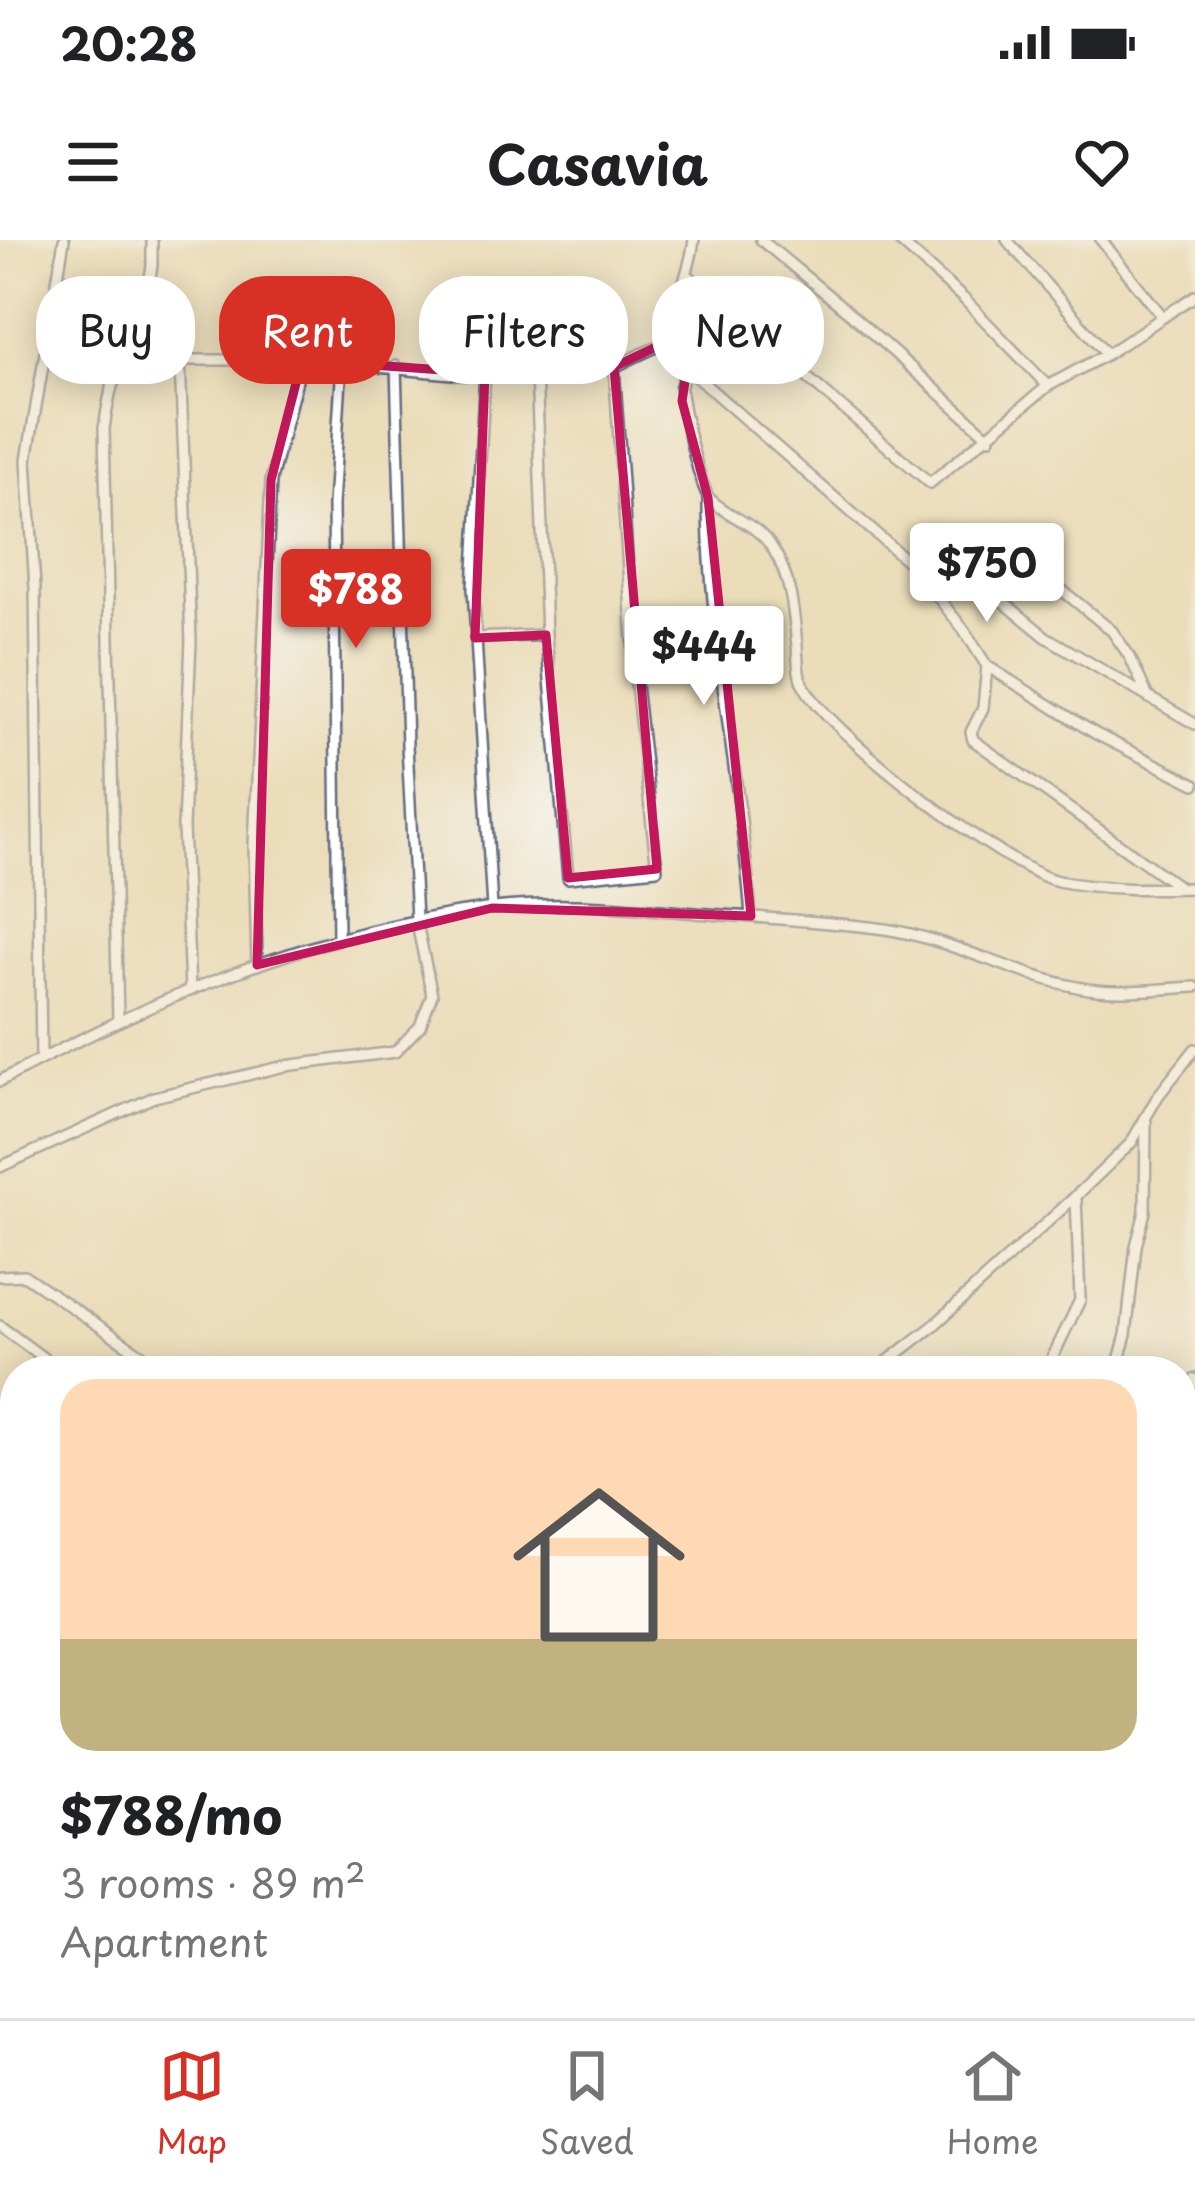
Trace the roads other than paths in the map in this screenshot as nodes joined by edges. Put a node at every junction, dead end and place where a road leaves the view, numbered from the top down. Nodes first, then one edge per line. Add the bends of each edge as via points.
1 (64, 240) edge
2 (152, 240) edge
3 (694, 240) edge
4 (761, 240) edge
5 (898, 240) edge
6 (1007, 240) edge
7 (1101, 240) edge
8 (150, 276) edge
9 (689, 276) edge
10 (1195, 296) edge
11 (1162, 317) junction
12 (1107, 354) junction
13 (397, 366) joint
14 (419, 369) edge
15 (112, 384) edge
16 (181, 384) edge
17 (296, 384) edge
18 (341, 384) edge
19 (483, 384) edge
20 (537, 384) edge
21 (615, 384) edge
22 (681, 384) edge
23 (704, 384) edge
24 (815, 384) edge
25 (1048, 386) junction
26 (990, 438) junction
27 (708, 498) junction
28 (962, 568) junction
29 (932, 590) junction
30 (546, 635) junction
31 (475, 638) junction
32 (987, 666) junction
33 (1148, 697) junction
34 (1195, 724) edge
35 (1195, 784) edge
36 (1182, 888) junction
37 (1195, 888) edge
38 (492, 908) junction
39 (751, 916) junction
40 (416, 920) junction
41 (338, 939) junction
42 (257, 965) junction
43 (1195, 987) edge
44 (190, 989) junction
45 (118, 1020) junction
46 (1195, 1049) edge
47 (41, 1059) junction
48 (0, 1081) edge
49 (1146, 1118) junction
50 (0, 1167) edge
51 (1076, 1196) junction
52 (0, 1276) edge
53 (0, 1326) edge
54 (41, 1356) edge
55 (144, 1356) edge
56 (895, 1356) edge
57 (1054, 1356) edge
58 (1120, 1356) edge

1 - 47 street via 27,460
2 - 8 street
3 - 9 street
4 - 26 street
5 - 25 street
6 - 12 street
7 - 11 street
10 - 11 street
11 - 12 street
12 - 25 street
13 - 14 street
13 - 40 street
15 - 45 street via 104,428
16 - 44 street via 191,641 183,827
17 - 42 street via 271,480 254,846
18 - 41 street via 333,505
19 - 31 street
20 - 30 street
21 - 30 street via 657,868 568,878
22 - 27 street
23 - 29 street
24 - 26 street via 930,483
25 - 26 street
27 - 36 street via 763,532 780,560 801,681 857,748 1024,866 1057,880
27 - 39 street via 708,559
28 - 29 street
28 - 33 street via 1046,637
28 - 33 street via 996,536 1003,540 1112,631
29 - 32 street
30 - 31 street
31 - 38 street
32 - 35 street
32 - 36 street via 973,740
33 - 34 street
36 - 37 street
38 - 39 street
38 - 40 street
39 - 43 street via 891,930 1080,988
40 - 41 street
40 - 50 street via 432,995 420,1026 394,1052 285,1066 154,1097
41 - 42 street
42 - 44 street
44 - 45 street
45 - 47 street
46 - 49 street
47 - 48 street
49 - 51 street
49 - 58 street via 1145,1212
51 - 56 street
51 - 57 street via 1079,1300
52 - 55 street via 24,1275
53 - 54 street

